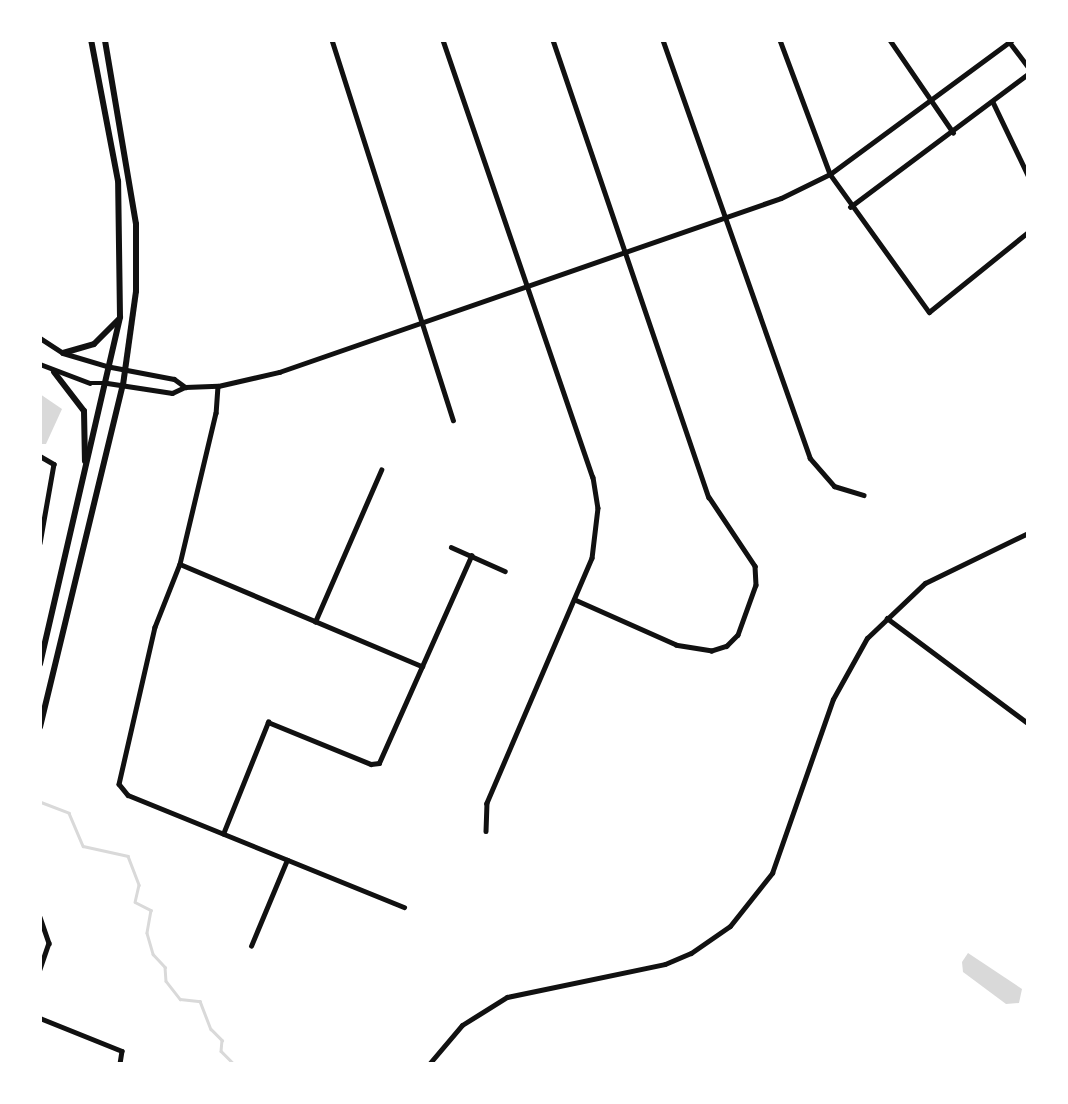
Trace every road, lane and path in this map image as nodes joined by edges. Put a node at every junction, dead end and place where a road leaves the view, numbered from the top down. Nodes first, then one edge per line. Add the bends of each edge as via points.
1 (91, 40) edge
2 (105, 40) edge
3 (332, 40) edge
4 (443, 40) edge
5 (553, 40) edge
6 (663, 40) edge
7 (780, 40) edge
8 (890, 40) edge
9 (1009, 41) edge
10 (1028, 67) edge
11 (1028, 74) edge
12 (931, 101) junction
13 (993, 102) junction
14 (953, 132) junction
15 (830, 174) junction
16 (1028, 175) edge
17 (850, 207) junction
18 (722, 216) junction
19 (1028, 232) edge
20 (626, 250) junction
21 (527, 283) junction
22 (120, 317) junction
23 (418, 322) junction
24 (40, 338) edge
25 (63, 353) junction
26 (40, 365) edge
27 (111, 367) junction
28 (125, 369) junction
29 (54, 372) junction
30 (107, 383) junction
31 (122, 385) junction
32 (218, 386) junction
33 (184, 387) junction
34 (453, 420) dead end
35 (40, 456) edge
36 (381, 470) dead end
37 (85, 473) junction
38 (864, 495) dead end
39 (1028, 533) edge
40 (40, 543) edge
41 (451, 547) dead end
42 (471, 556) junction
43 (180, 564) junction
44 (505, 571) dead end
45 (575, 600) junction
46 (886, 617) junction
47 (316, 622) junction
48 (40, 664) edge
49 (422, 666) junction
50 (1028, 723) edge
51 (40, 727) edge
52 (486, 831) dead end
53 (223, 834) junction
54 (287, 860) junction
55 (404, 907) dead end
56 (40, 917) edge
57 (251, 946) dead end
58 (40, 969) edge
59 (40, 1018) edge
60 (120, 1064) edge
61 (429, 1064) edge

1 - 22 main road via 118,181
2 - 28 main road via 136,224 136,291
3 - 23 street
4 - 21 street
5 - 20 street
6 - 18 street
7 - 15 street
8 - 12 street
9 - 10 street
9 - 12 street
11 - 13 street
12 - 14 street
12 - 15 street
13 - 14 street
13 - 16 street
14 - 17 street
15 - 17 street
15 - 18 street via 803,190
17 - 19 street via 929,312
18 - 20 street
18 - 38 street via 810,458 834,486
20 - 21 street
20 - 45 street via 709,496 755,566 756,585 738,635 727,646 712,651 676,645
21 - 23 street
21 - 45 street via 593,477 598,508 595,545
22 - 25 main road via 94,344
22 - 27 main road
23 - 32 street via 279,372
23 - 34 street
24 - 25 street
25 - 27 street
26 - 29 street
27 - 28 street
27 - 30 main road
28 - 31 main road
28 - 33 street via 174,379
29 - 30 street
29 - 37 main road via 84,411
30 - 31 street
30 - 37 main road
31 - 33 street via 172,393
31 - 51 main road
32 - 33 street
32 - 43 street via 216,413
35 - 40 street via 52,460 54,469
36 - 47 street
37 - 48 main road
39 - 46 street via 931,579
41 - 42 street
42 - 44 street
42 - 49 street
43 - 47 street
43 - 53 street via 155,627 119,784 128,795
45 - 52 street via 487,803
46 - 50 street
46 - 61 street via 847,670 772,873 743,914 678,960 533,989 496,1002 461,1025
47 - 49 street
49 - 53 street via 376,765 268,722
53 - 54 street
54 - 55 street
54 - 57 street
56 - 58 street via 50,943
59 - 60 street via 122,1051

